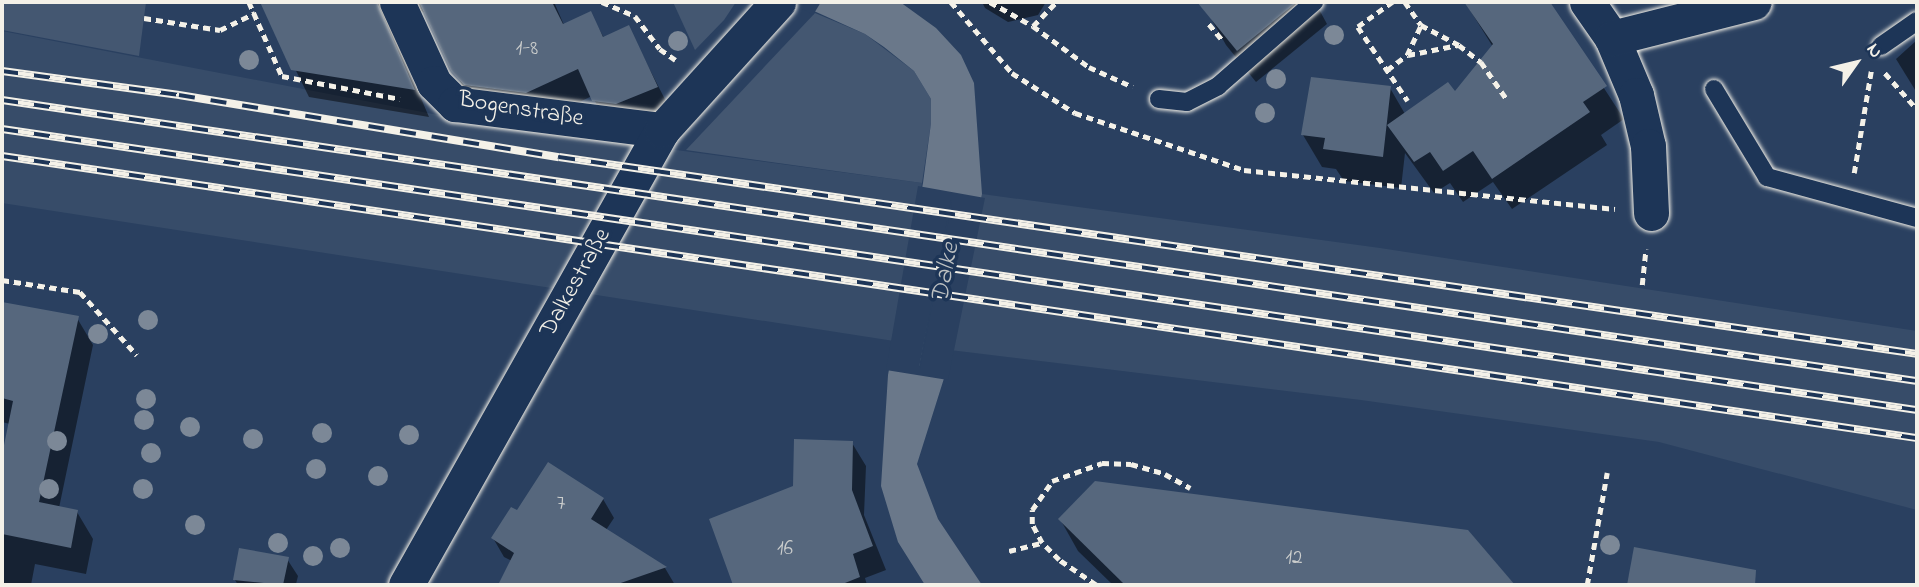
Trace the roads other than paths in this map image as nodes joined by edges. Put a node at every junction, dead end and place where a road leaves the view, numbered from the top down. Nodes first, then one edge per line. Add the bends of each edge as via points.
1 (397, 2) edge
2 (778, 2) edge
3 (1314, 2) edge
4 (1587, 2) edge
5 (1754, 2) edge
6 (1917, 21) edge
7 (1612, 38) junction
8 (1877, 53) road end
9 (1714, 89) dead end
10 (1159, 99) road end
11 (662, 130) junction
12 (1651, 213) road end
13 (1917, 218) edge
14 (406, 585) edge

1 - 11 street, Bogenstraße via 434,83 455,104
2 - 11 street, Dalkestraße
3 - 10 lane via 1218,86 1187,102
4 - 7 street
5 - 7 street
6 - 8 lane
7 - 12 street via 1636,95 1648,145
9 - 13 lane via 1767,177
11 - 14 street, Dalkestraße

